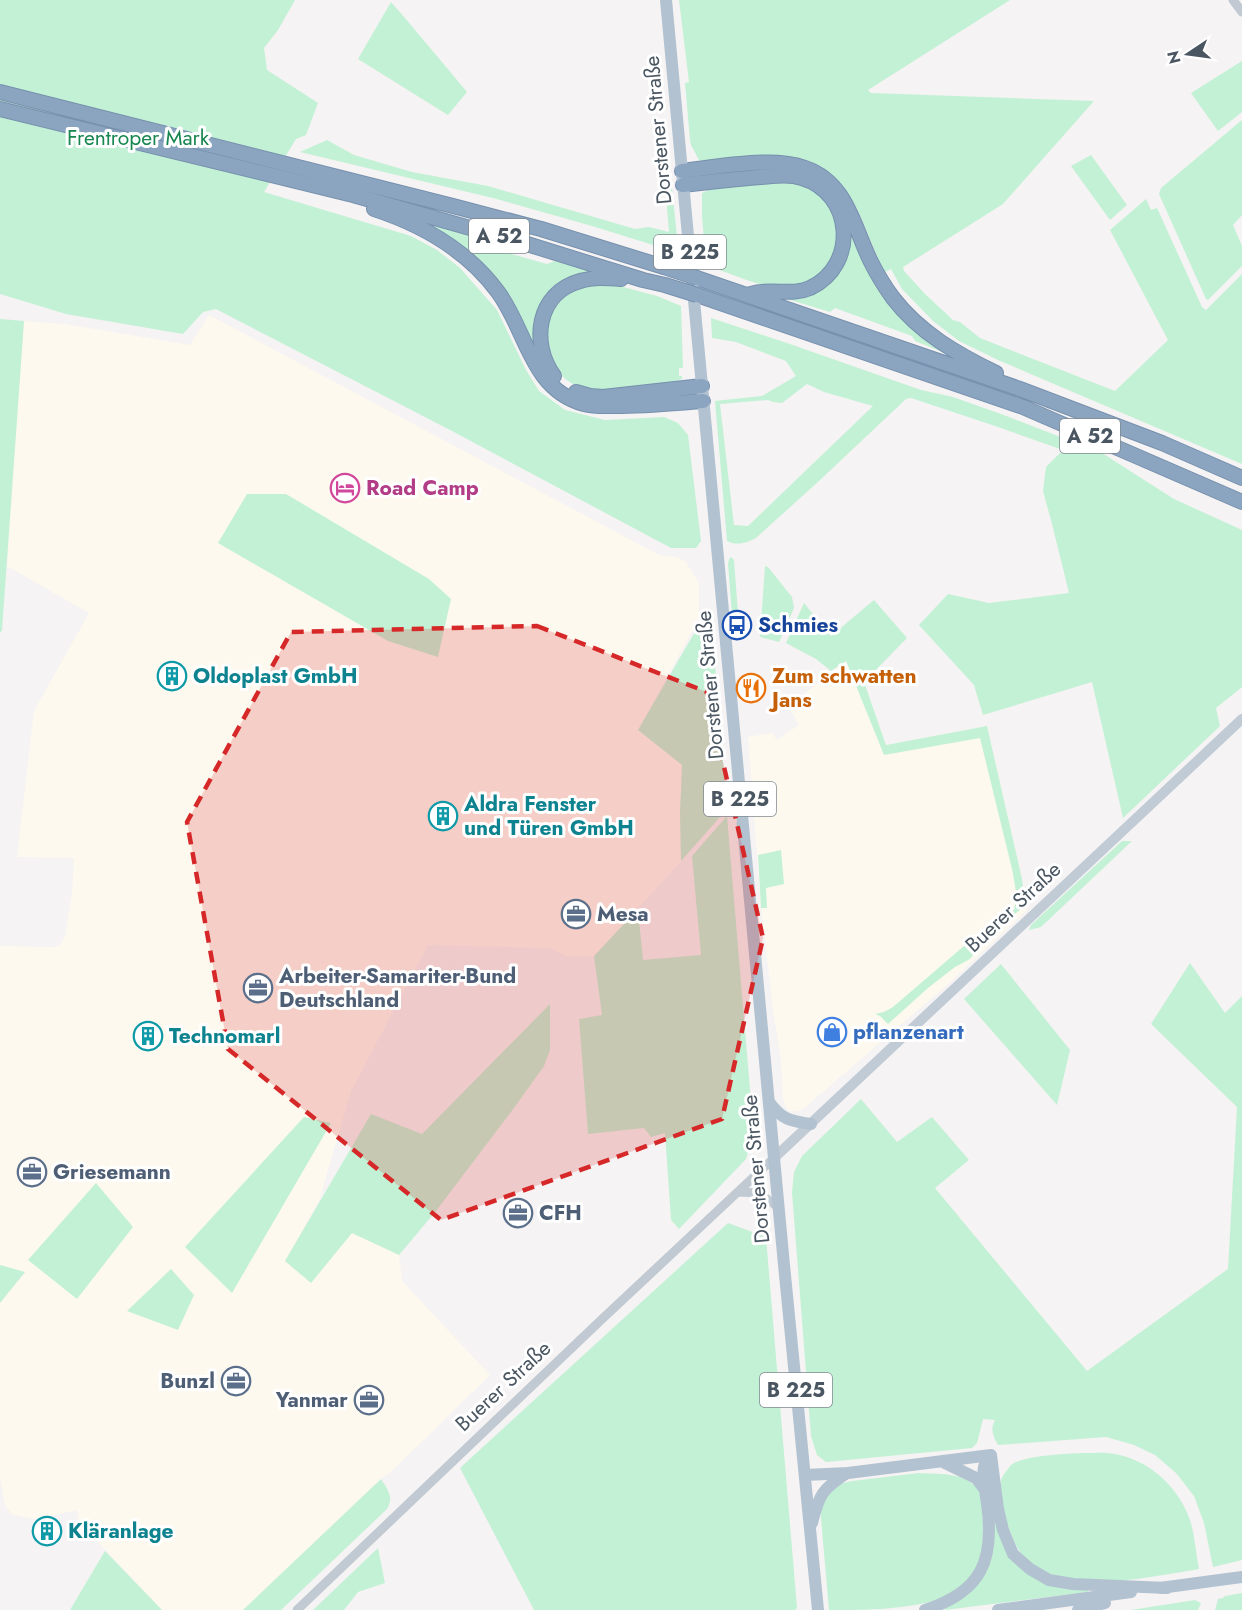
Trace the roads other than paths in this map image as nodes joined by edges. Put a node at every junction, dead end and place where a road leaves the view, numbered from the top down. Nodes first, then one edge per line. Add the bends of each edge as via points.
1 (666, 0) edge
2 (1233, 0) edge
3 (1242, 12) edge
4 (0, 92) edge
5 (0, 109) edge
6 (683, 178) junction
7 (353, 195) junction
8 (643, 280) junction
9 (745, 295) junction
10 (702, 386) junction
11 (1020, 388) junction
12 (703, 400) junction
13 (1242, 478) edge
14 (1242, 501) edge
15 (1242, 719) edge
16 (769, 1102) junction
17 (811, 1124) junction
18 (774, 1158) junction
19 (738, 1192) junction
20 (779, 1208) junction
21 (991, 1455) junction
22 (942, 1461) junction
23 (848, 1473) junction
24 (805, 1475) junction
25 (986, 1491) junction
26 (810, 1530) junction
27 (1242, 1577) edge
28 (1167, 1588) junction
29 (297, 1610) edge
30 (818, 1610) edge
31 (925, 1610) edge
32 (998, 1610) edge
33 (1078, 1610) edge

1 - 6 main road, Dorstener Straße / B 225
2 - 3 street
4 - 9 highway, A 52, bridge via 541,229
5 - 7 highway, A 52
6 - 9 highway via 795,176 822,188 838,207 843,219 843,248 824,279 800,292
6 - 10 main road, Dorstener Straße / B 225
6 - 11 highway via 750,164 779,163 804,167 820,175 842,197 871,261 904,312 944,345
7 - 8 highway, A 52
7 - 12 highway via 363,206 418,226 477,267 508,307 539,371 558,392 584,404 600,406
8 - 10 highway via 589,278 570,285 555,297 546,309 540,330 548,369 561,383 590,396
8 - 14 highway, A 52, bridge via 723,303 1023,408
9 - 11 highway, A 52
10 - 12 main road, Dorstener Straße / B 225
11 - 13 highway, A 52
12 - 16 main road, Dorstener Straße / B 225
15 - 17 main road, Buerer Straße
16 - 17 main road via 781,1116
16 - 18 main road, Dorstener Straße / B 225
17 - 18 main road, Buerer Straße
18 - 19 street, Buerer Straße
18 - 20 main road, Dorstener Straße / B 225
19 - 20 street via 759,1194
19 - 29 street, Buerer Straße
20 - 24 main road, Dorstener Straße / B 225
21 - 22 main road
21 - 25 main road via 984,1466
21 - 28 main road via 1003,1530 1013,1554 1029,1569 1049,1580 1073,1584
22 - 23 main road
22 - 25 main road via 975,1478
23 - 24 main road
23 - 26 main road via 823,1491
24 - 26 main road, B 225
25 - 31 main road via 990,1533 985,1564 967,1589 948,1602
26 - 30 main road, B 225
27 - 28 main road
28 - 32 main road
28 - 33 main road

